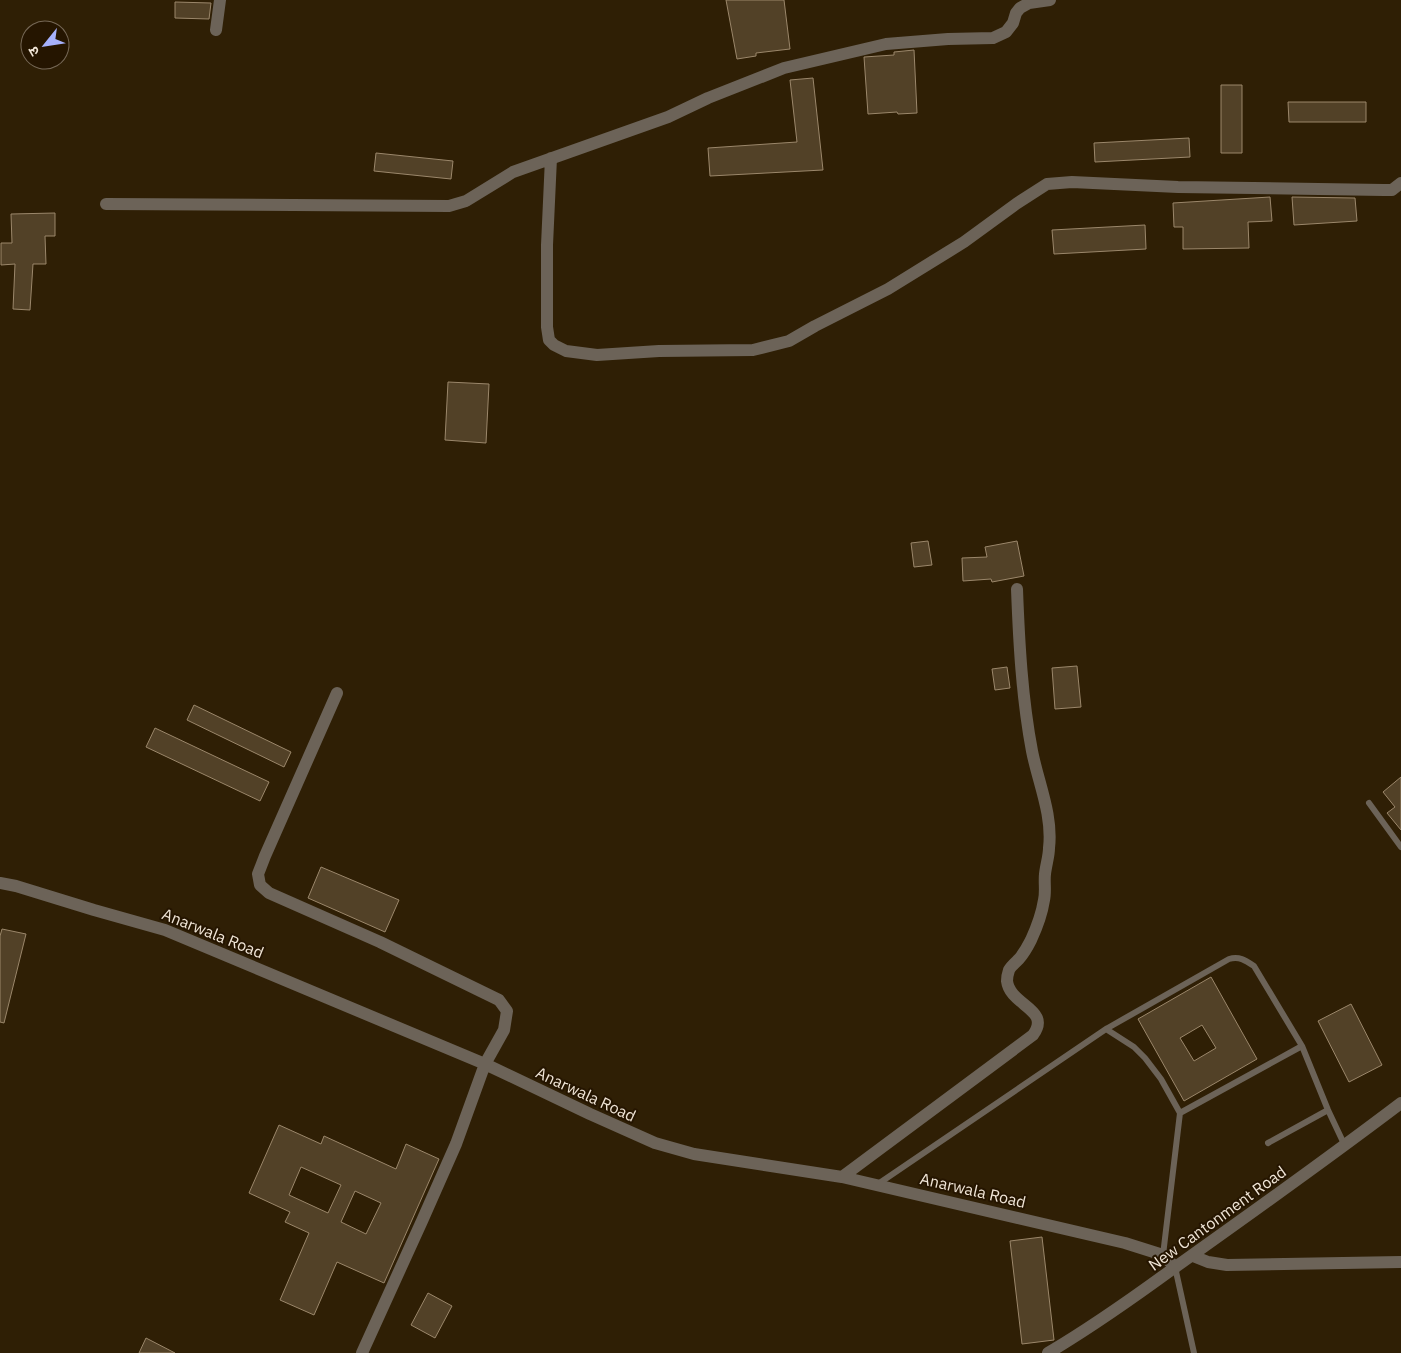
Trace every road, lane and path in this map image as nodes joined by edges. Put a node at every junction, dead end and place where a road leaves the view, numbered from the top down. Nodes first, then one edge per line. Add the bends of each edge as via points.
1 (220, 0) edge
2 (1050, 0) edge
3 (216, 30) dead end
4 (551, 158) junction
5 (1401, 183) edge
6 (106, 204) dead end
7 (1018, 589) dead end
8 (337, 693) dead end
9 (1369, 803) dead end
10 (1401, 847) edge
11 (0, 883) edge
12 (1106, 1029) junction
13 (1302, 1046) junction
14 (485, 1064) junction
15 (1401, 1104) edge
16 (1328, 1110) junction
17 (1180, 1113) junction
18 (1268, 1143) dead end
19 (1345, 1146) junction
20 (842, 1177) junction
21 (877, 1184) junction
22 (1163, 1255) junction
23 (1193, 1256) junction
24 (1401, 1262) edge
25 (1175, 1268) junction
26 (362, 1353) edge
27 (1048, 1353) edge
28 (1194, 1353) edge

1 - 3 street
2 - 4 street via 1029,3 1020,8 1006,32 993,38 886,44 784,68 668,117
4 - 5 street via 547,254 549,340 566,351 597,355 753,350 789,341 888,289 964,242 1047,184 1392,190
4 - 6 street via 513,172 466,201 449,206
7 - 20 street via 1019,650 1032,750 1049,824 1050,846 1045,899 1040,916 1031,941 1009,970 1007,980 1016,998 1036,1014 1037,1029
8 - 14 street via 265,856 258,874 260,885 269,893 499,1000 507,1011 504,1030
9 - 10 lane
11 - 14 street, Anarwala Road via 165,930
12 - 13 lane via 1235,957 1254,966
12 - 17 lane via 1145,1058
12 - 21 lane
13 - 16 lane
13 - 17 lane
14 - 20 street, Anarwala Road via 655,1143 694,1154
14 - 26 street via 452,1152
15 - 19 street, New Cantonment Road
16 - 18 lane
16 - 19 lane
17 - 22 lane
19 - 23 street, New Cantonment Road
20 - 21 street, Anarwala Road
21 - 22 street, Anarwala Road
22 - 25 street, Anarwala Road
23 - 24 street via 1227,1265
23 - 25 street, New Cantonment Road
25 - 27 street, New Cantonment Road
25 - 28 lane

